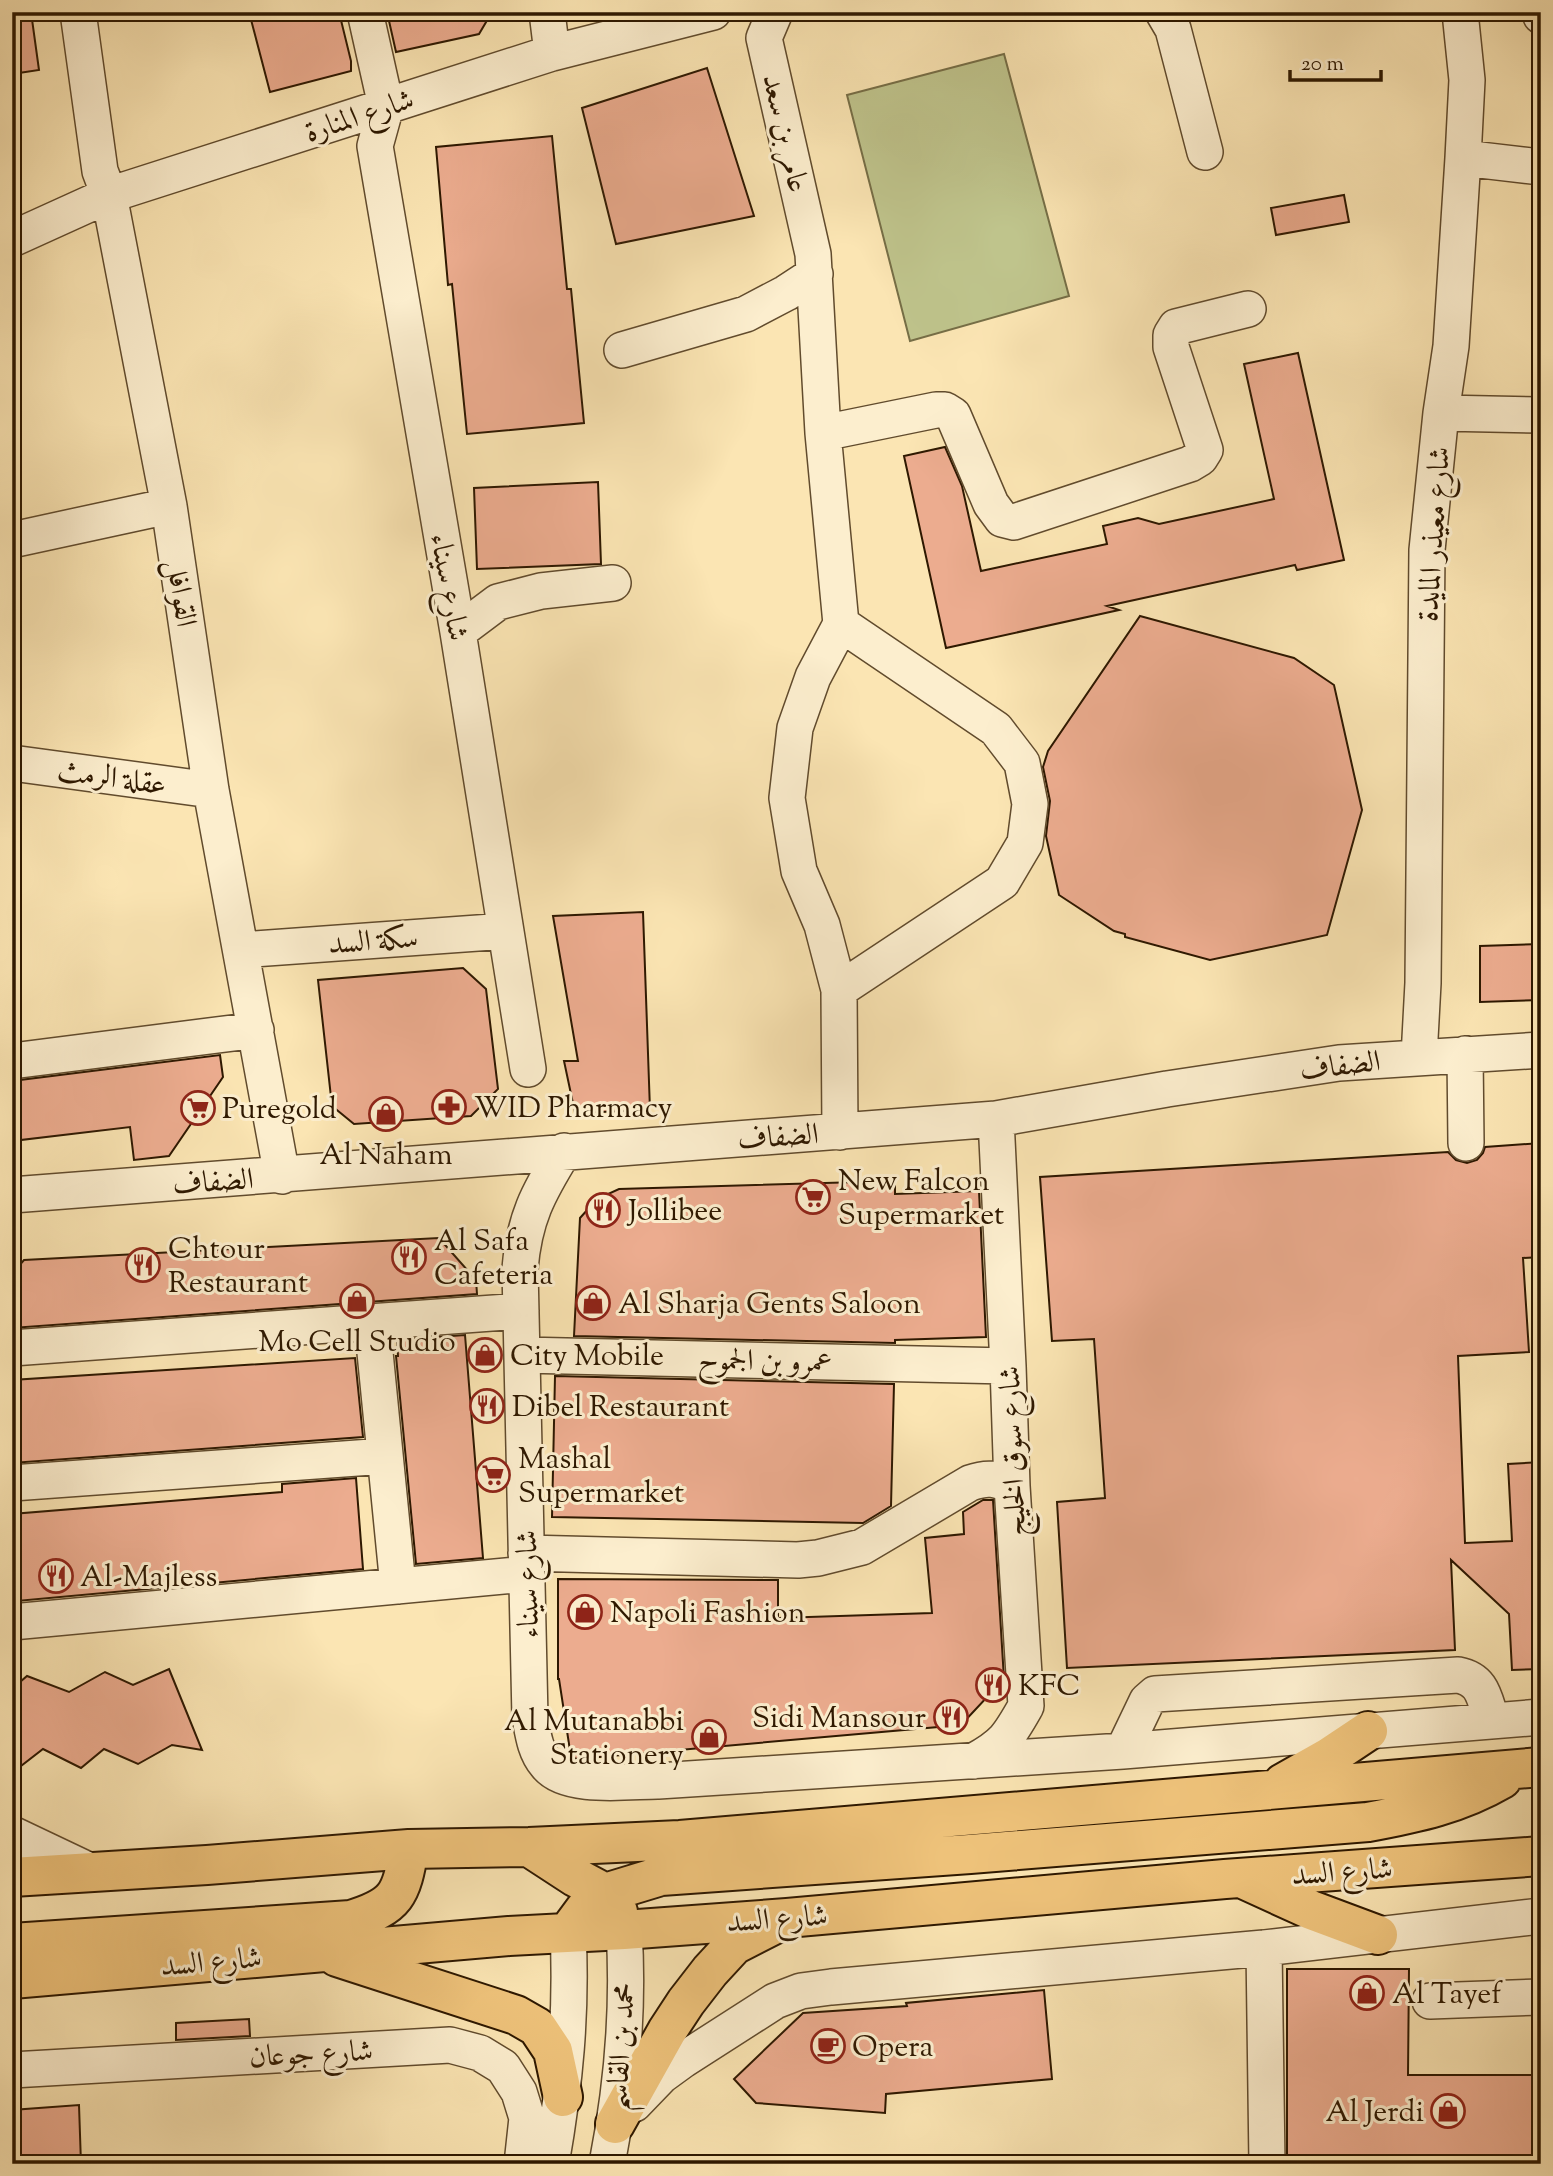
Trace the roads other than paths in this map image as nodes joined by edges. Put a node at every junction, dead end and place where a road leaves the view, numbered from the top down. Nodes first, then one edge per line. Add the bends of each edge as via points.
1 (78, 12) edge
2 (365, 12) edge
3 (547, 12) edge
4 (713, 12) edge
5 (775, 12) edge
6 (1460, 12) edge
7 (1170, 18) edge
8 (552, 53) junction
9 (386, 106) junction
10 (1205, 152) dead end
11 (1463, 158) junction
12 (1541, 167) edge
13 (109, 195) junction
14 (12, 239) edge
15 (814, 264) junction
16 (1248, 309) dead end
17 (622, 350) dead end
18 (1441, 413) junction
19 (1541, 415) edge
20 (823, 433) junction
21 (169, 506) junction
22 (12, 540) edge
23 (612, 583) dead end
24 (841, 624) junction
25 (458, 632) junction
26 (12, 764) edge
27 (211, 790) junction
28 (506, 930) junction
29 (241, 950) junction
30 (839, 990) junction
31 (256, 1030) junction
32 (1541, 1050) edge
33 (1465, 1054) junction
34 (1419, 1057) junction
35 (12, 1061) edge
36 (528, 1069) dead end
37 (996, 1119) junction
38 (840, 1132) junction
39 (1466, 1143) dead end
40 (564, 1151) junction
41 (282, 1176) junction
42 (12, 1195) edge
43 (521, 1311) junction
44 (372, 1322) junction
45 (12, 1348) edge
46 (522, 1355) junction
47 (1008, 1366) junction
48 (385, 1456) junction
49 (12, 1483) edge
50 (1012, 1486) junction
51 (526, 1564) junction
52 (398, 1586) junction
53 (12, 1622) edge
54 (1541, 1717) edge
55 (1492, 1721) junction
56 (1368, 1731) junction
57 (1123, 1751) junction
58 (974, 1761) junction
59 (1531, 1768) edge
60 (1272, 1789) junction
61 (12, 1835) edge
62 (529, 1847) junction
63 (409, 1849) junction
64 (1541, 1856) edge
65 (92, 1872) junction
66 (12, 1877) edge
67 (1242, 1878) junction
68 (605, 1893) junction
69 (1541, 1916) edge
70 (787, 1918) junction
71 (624, 1930) junction
72 (568, 1933) junction
73 (1378, 1936) junction
74 (1264, 1948) junction
75 (322, 1952) junction
76 (13, 1970) edge
77 (1541, 1997) edge
78 (1430, 2001) dead end
79 (12, 2070) edge
80 (563, 2097) junction
81 (615, 2124) junction
82 (522, 2164) edge
83 (551, 2164) edge
84 (607, 2164) edge
85 (1267, 2164) edge

1 - 13 street, القوافل via 100,171
2 - 9 street
3 - 8 street
4 - 8 street, شارع المنارة
5 - 15 street, عامر بن سعد via 764,38
6 - 11 street, شارع معيذر المايدة via 1467,80
7 - 10 street
8 - 9 street, شارع المنارة
9 - 13 street, شارع المنارة
9 - 25 street, شارع سيناء via 375,146
11 - 12 street
11 - 18 street, شارع معيذر المايدة via 1451,346
13 - 14 street, شارع المنارة
13 - 21 street, القوافل
15 - 17 street via 786,293 746,314
15 - 20 street, عامر بن سعد
16 - 20 street via 1175,327 1171,335 1205,450 1200,458 1014,522 1002,519 991,504 953,415 945,410
18 - 19 street
18 - 34 street, شارع معيذر المايدة via 1427,550
20 - 24 street, عامر بن سعد
21 - 22 street
21 - 27 street, القوافل
23 - 25 street via 541,591 498,602
24 - 30 street via 813,677 794,728 787,798 799,871 822,925
24 - 30 street via 996,729 1022,763 1030,804 1025,843 1002,882
25 - 28 street, شارع سيناء
26 - 27 street, عقلة الرمث
27 - 29 street, القوافل
28 - 29 street, سكة السد
28 - 36 street, شارع سيناء
29 - 31 street, القوافل
30 - 38 street
31 - 35 street
31 - 41 street, القوافل
32 - 33 street, الضفاف
33 - 34 street, الضفاف
33 - 39 street
34 - 37 street, الضفاف via 1326,1065
37 - 38 street, الضفاف
37 - 47 street, شارع سوق الخليج
38 - 40 street, الضفاف
40 - 41 street, الضفاف
40 - 43 street, شارع سيناء via 530,1213 522,1245
41 - 42 street, الضفاف
43 - 44 street
43 - 46 street, شارع سيناء
44 - 45 street
44 - 48 street
46 - 47 street, عمرو بن الجموح
46 - 51 street, شارع سيناء
47 - 50 street, شارع سوق الخليج
48 - 49 street
48 - 52 street
50 - 51 street via 999,1479 970,1483 862,1547 818,1558
50 - 58 street, شارع سوق الخليج via 1026,1706 997,1749
51 - 52 street
51 - 58 street, شارع سيناء via 530,1718 535,1744 547,1767 570,1779 658,1781
52 - 53 street
54 - 55 street
55 - 56 street
55 - 57 street via 1479,1684 1458,1675 1155,1694 1147,1701
56 - 57 street
56 - 60 main road
57 - 58 street
59 - 60 main road
59 - 68 main road via 1421,1812 1368,1822 661,1877
60 - 62 main road via 680,1840
61 - 65 street
62 - 63 main road
62 - 68 main road
63 - 65 main road
63 - 76 main road via 404,1880 395,1898 376,1912 351,1920
64 - 67 main road, شارع السد
65 - 66 main road
67 - 70 main road, شارع السد
67 - 73 main road
68 - 71 main road via 617,1908
68 - 72 main road via 584,1909
69 - 73 street
70 - 71 main road, شارع السد
70 - 81 main road via 734,1945 710,1971 667,2031
71 - 72 main road, شارع السد
71 - 81 street, محمد بن القاسم via 627,1985
72 - 75 main road, شارع السد
72 - 80 street, محمد بن القاسم via 570,1985
73 - 74 street
74 - 81 street via 800,1992 775,2001 683,2060
74 - 85 street
75 - 76 main road, شارع السد
75 - 80 main road via 516,2015 537,2027 553,2052
77 - 78 street
79 - 82 street, شارع جوعان via 450,2045 480,2053 503,2067 519,2092 527,2118
80 - 83 street, محمد بن القاسم
81 - 84 street, محمد بن القاسم

